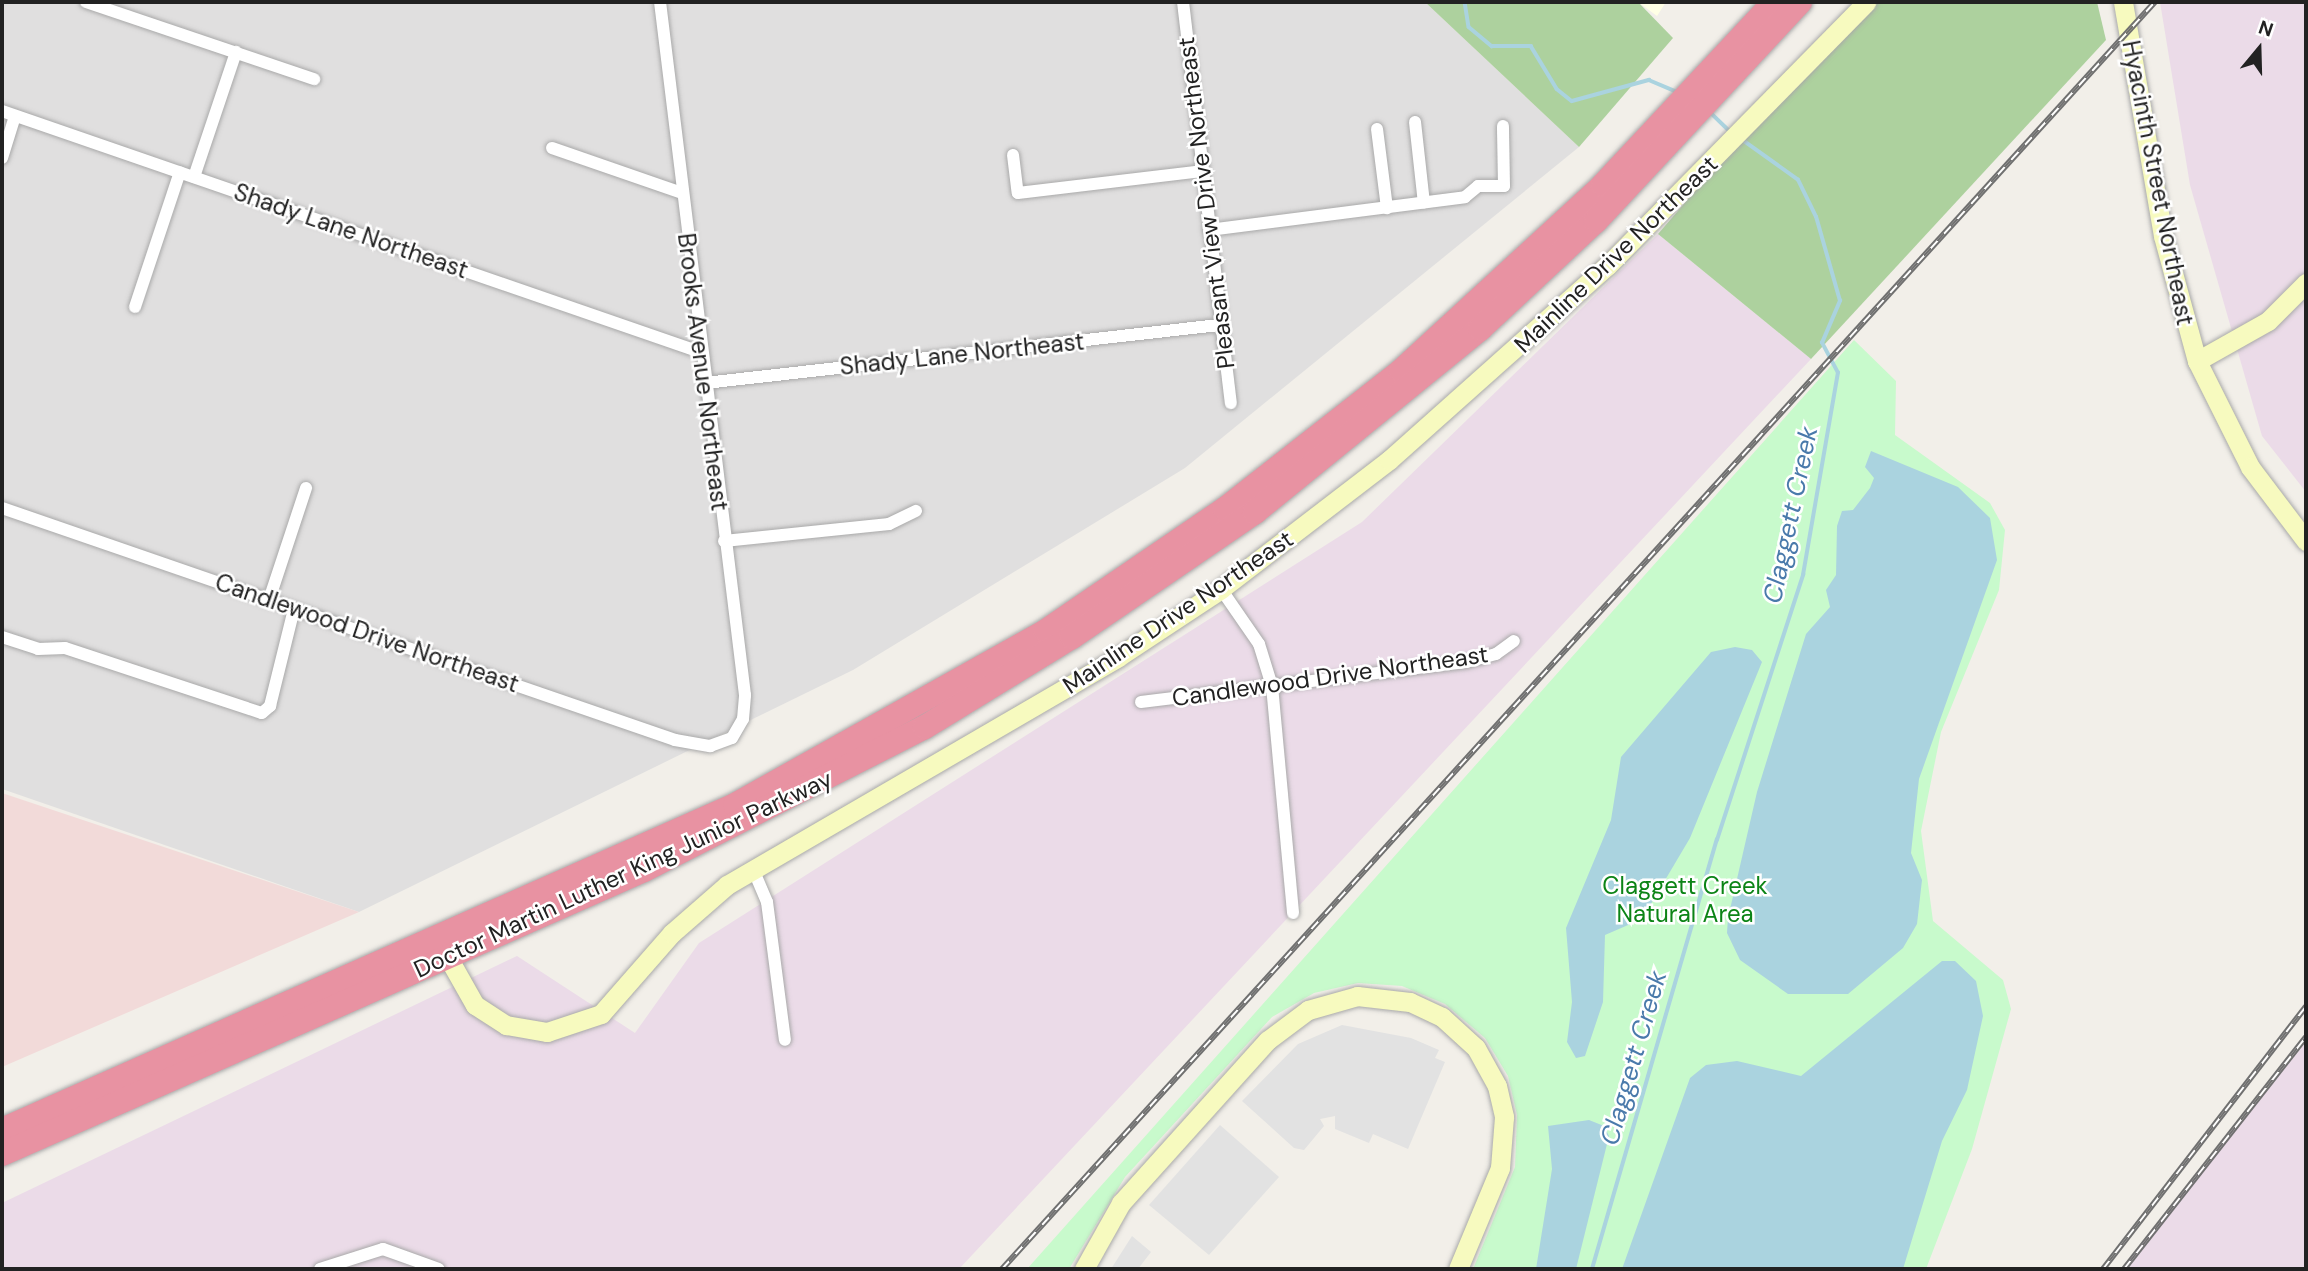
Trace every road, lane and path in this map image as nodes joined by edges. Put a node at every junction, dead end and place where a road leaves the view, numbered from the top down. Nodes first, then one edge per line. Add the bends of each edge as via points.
1 (86, 2) edge
2 (660, 2) edge
3 (1182, 2) edge
4 (1774, 2) edge
5 (1800, 2) edge
6 (1866, 2) edge
7 (2123, 2) edge
8 (236, 52) junction
9 (1723, 74) junction
10 (314, 79) dead end
11 (2, 111) edge
12 (15, 116) junction
13 (1415, 122) dead end
14 (1503, 126) dead end
15 (1377, 129) dead end
16 (552, 148) dead end
17 (1013, 155) dead end
18 (2, 158) edge
19 (1202, 171) junction
20 (180, 172) junction
21 (194, 177) junction
22 (682, 193) junction
23 (1424, 203) junction
24 (1387, 208) junction
25 (1209, 230) junction
26 (2306, 284) edge
27 (135, 307) dead end
28 (1219, 325) junction
29 (700, 352) junction
30 (2197, 361) junction
31 (705, 383) junction
32 (1231, 403) dead end
33 (306, 488) dead end
34 (2, 508) edge
35 (916, 511) dead end
36 (724, 541) junction
37 (2306, 541) edge
38 (1221, 589) junction
39 (269, 600) junction
40 (294, 609) junction
41 (2, 637) edge
42 (1514, 641) dead end
43 (1272, 686) junction
44 (1142, 702) dead end
45 (732, 738) joint
46 (753, 869) junction
47 (1293, 913) dead end
48 (442, 948) junction
49 (785, 1040) dead end
50 (2, 1130) edge
51 (2, 1154) edge
52 (320, 1269) edge
53 (439, 1269) edge
54 (1084, 1269) edge
55 (1458, 1269) edge

1 - 8 street
2 - 22 street, Brooks Avenue Northeast
3 - 19 street, Pleasant View Drive Northeast
4 - 9 highway, Doctor Martin Luther King Junior Parkway
5 - 9 highway, Doctor Martin Luther King Junior Parkway
6 - 38 street, Mainline Drive Northeast via 1724,149 1478,386
7 - 30 street, Hyacinth Street Northeast via 2164,236
8 - 10 street
8 - 21 street
9 - 48 highway, Doctor Martin Luther King Junior Parkway via 1667,134 1401,371 1138,571 841,750
11 - 12 street, Shady Lane Northeast
12 - 18 street
12 - 20 street, Shady Lane Northeast
13 - 23 street
14 - 23 street via 1507,183 1478,186 1465,197
15 - 24 street
16 - 22 street
17 - 19 street via 1018,193
19 - 25 street, Pleasant View Drive Northeast
20 - 21 street, Shady Lane Northeast
20 - 27 street
21 - 29 street, Shady Lane Northeast
22 - 29 street, Brooks Avenue Northeast
23 - 24 street
24 - 25 street
25 - 28 street, Pleasant View Drive Northeast
26 - 30 street via 2268,321
28 - 31 street, Shady Lane Northeast
28 - 32 street, Pleasant View Drive Northeast
29 - 31 street, Brooks Avenue Northeast
30 - 37 street, Hyacinth Street Northeast via 2250,467
31 - 36 street, Brooks Avenue Northeast
33 - 39 street
34 - 39 street, Candlewood Drive Northeast
35 - 36 street via 889,524
36 - 45 street, Brooks Avenue Northeast via 745,702
38 - 43 street via 1259,644
38 - 46 street, Mainline Drive Northeast via 996,733
39 - 40 street, Candlewood Drive Northeast
40 - 41 street via 271,706 262,713 65,648 38,649
40 - 45 street, Candlewood Drive Northeast via 675,740 710,746
42 - 43 street, Candlewood Drive Northeast via 1482,659
43 - 44 street, Candlewood Drive Northeast
43 - 47 street
46 - 48 street, Mainline Drive Northeast via 700,904 601,1014 566,1029 524,1029 493,1019 475,1005
46 - 49 street via 767,902
48 - 50 highway, Doctor Martin Luther King Junior Parkway
48 - 51 highway, Doctor Martin Luther King Junior Parkway
52 - 53 street via 383,1249
54 - 55 street via 1121,1203 1268,1040 1308,1010 1365,996 1409,1002 1442,1017 1476,1048 1500,1095 1500,1168

